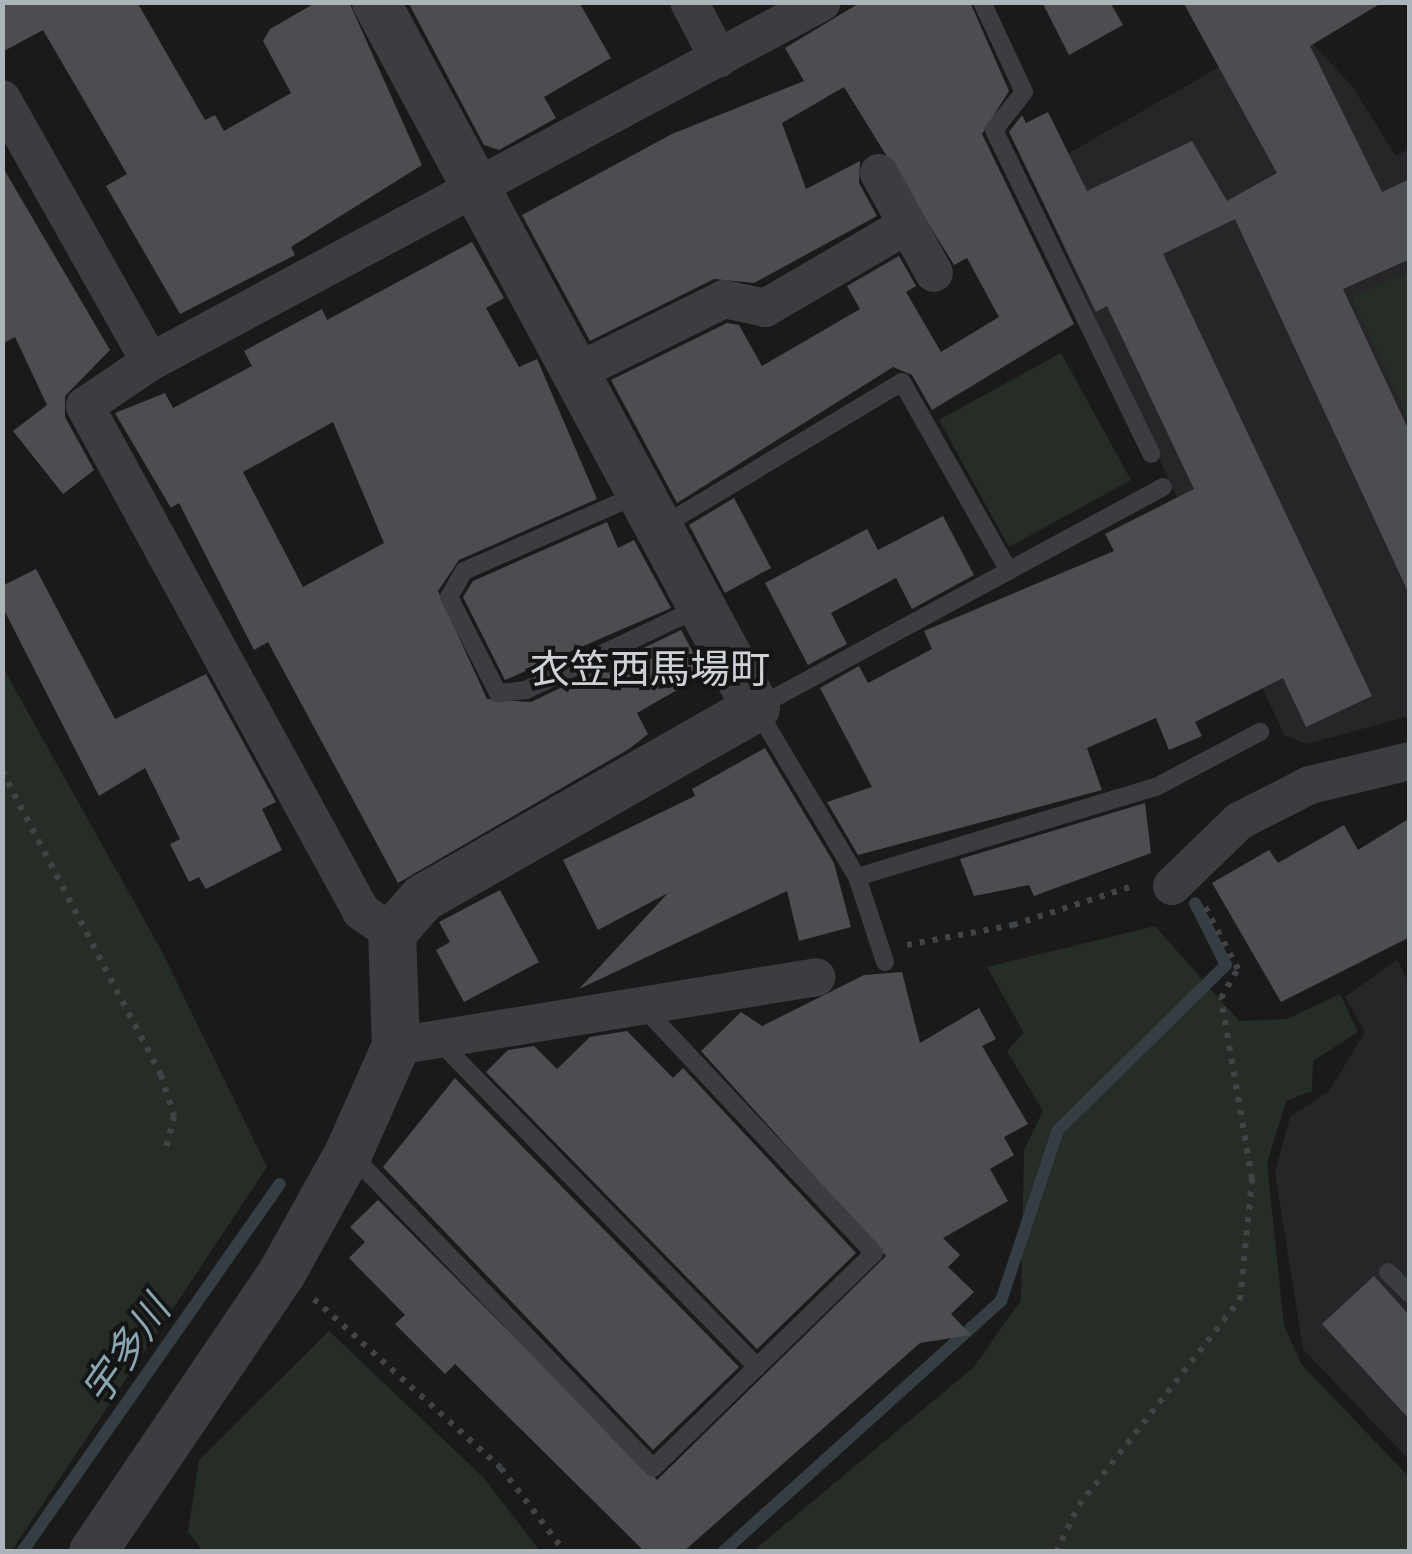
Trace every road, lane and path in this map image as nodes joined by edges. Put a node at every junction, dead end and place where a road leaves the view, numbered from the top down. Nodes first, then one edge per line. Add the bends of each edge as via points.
1 (376, 2) edge
2 (688, 2) edge
3 (822, 2) edge
4 (982, 2) edge
5 (719, 59) junction
6 (2, 100) edge
7 (880, 173) dead end
8 (476, 189) junction
9 (907, 225) junction
10 (934, 273) dead end
11 (150, 362) junction
12 (575, 373) junction
13 (1151, 454) dead end
14 (1162, 487) dead end
15 (649, 511) junction
16 (1009, 571) junction
17 (701, 606) junction
18 (756, 708) junction
19 (1260, 732) dead end
20 (1410, 761) edge
21 (2, 771) edge
22 (857, 877) junction
23 (1172, 888) junction
24 (392, 933) junction
25 (885, 956) joint
26 (816, 977) dead end
27 (641, 1005) junction
28 (417, 1043) junction
29 (166, 1148) dead end
30 (349, 1152) junction
31 (1388, 1272) dead end
32 (282, 1273) junction
33 (1410, 1294) edge
34 (757, 1367) junction
35 (93, 1552) edge
36 (565, 1552) edge
37 (1056, 1552) edge

1 - 8 street
2 - 5 street
3 - 5 street
4 - 13 lane via 1024,92 994,130
5 - 8 street
6 - 11 street
7 - 9 street
8 - 11 street
8 - 12 street
9 - 10 street
9 - 12 street via 765,308 724,299
11 - 24 street via 86,406 361,910
12 - 15 street
14 - 16 lane
15 - 16 lane via 902,382
15 - 17 street
15 - 17 lane via 464,571 449,597 498,693 526,690
16 - 18 lane
17 - 18 street
18 - 22 lane
18 - 24 street via 423,898
19 - 22 lane via 1156,786
20 - 23 street via 1310,786 1239,821
21 - 29 path via 161,1075 174,1116
22 - 25 lane
23 - 25 path
23 - 37 path via 1238,968 1221,998 1252,1178 1240,1300 1079,1505
24 - 28 street
26 - 27 street
27 - 28 street
27 - 34 lane via 874,1253
28 - 30 street
28 - 34 lane
30 - 32 street
30 - 34 lane via 654,1468
31 - 33 lane
32 - 35 street
32 - 36 path via 500,1468

